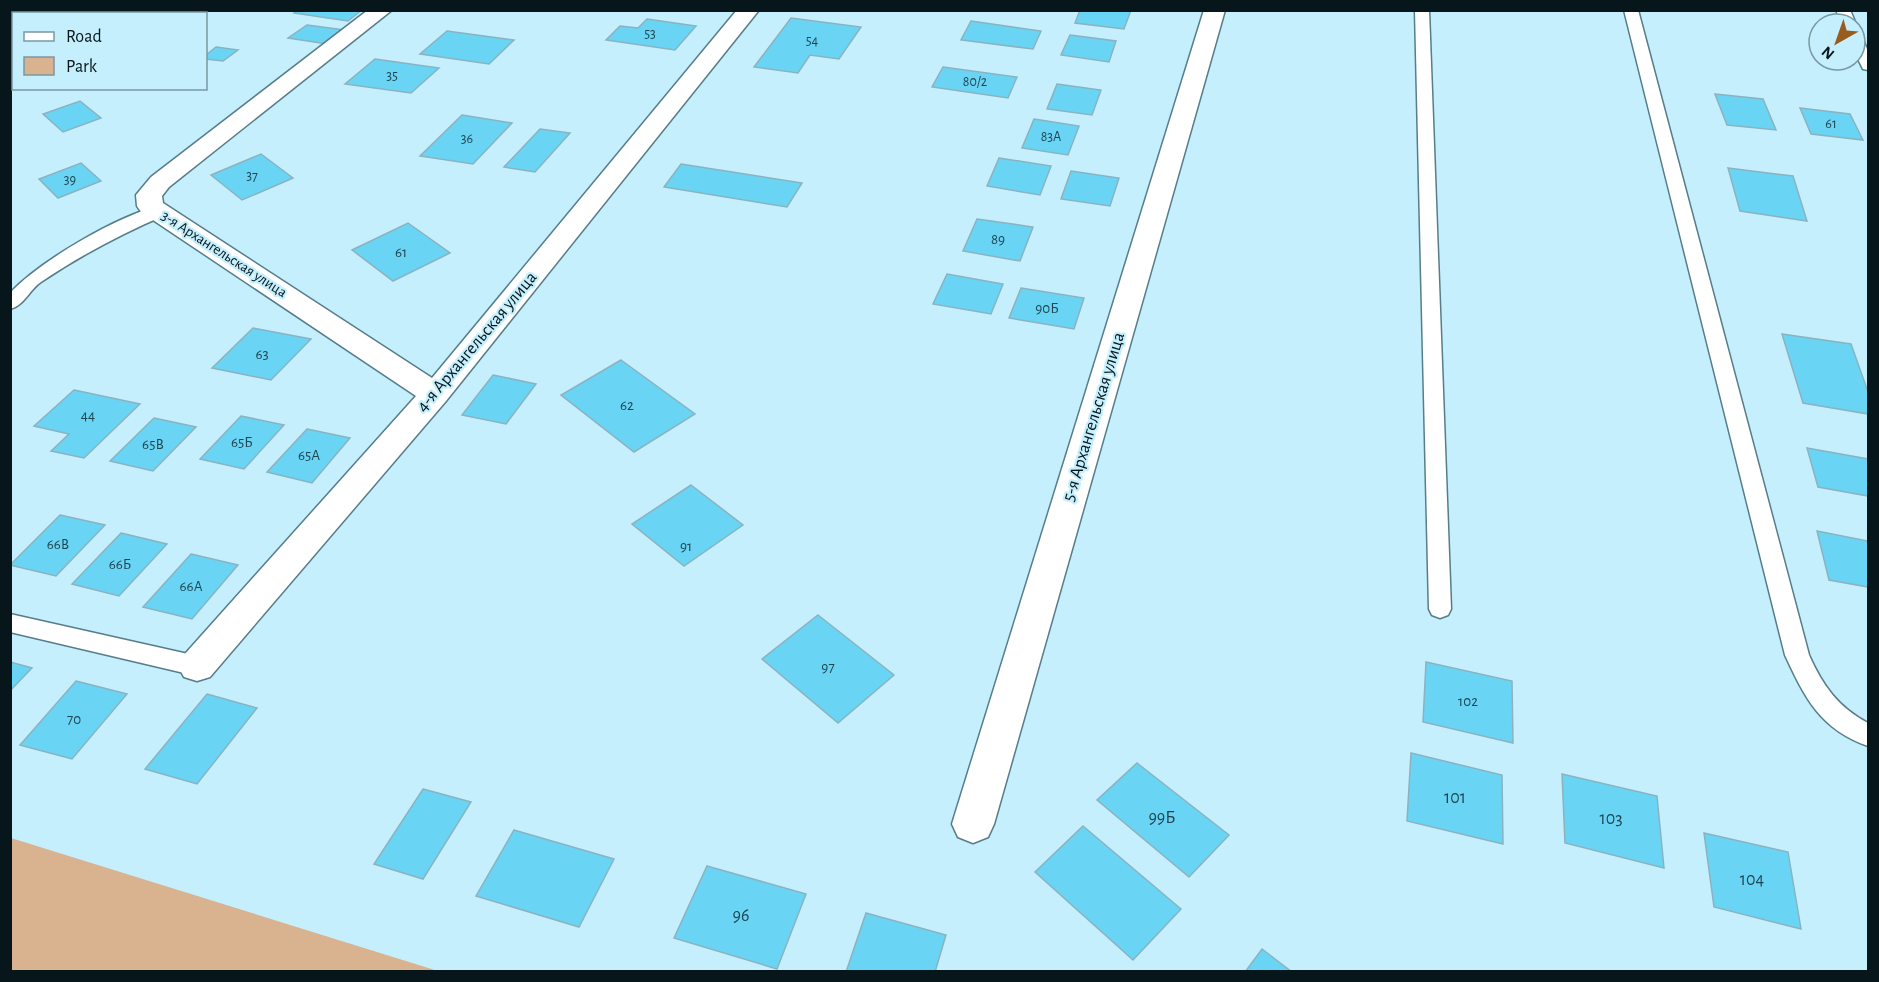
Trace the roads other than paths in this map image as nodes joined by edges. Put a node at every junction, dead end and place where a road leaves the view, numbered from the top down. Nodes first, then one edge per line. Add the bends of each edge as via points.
1 (382, 10) edge
2 (749, 10) edge
3 (1215, 10) edge
4 (1422, 10) edge
5 (1631, 10) edge
6 (159, 212) junction
7 (10, 304) edge
8 (435, 394) junction
9 (1440, 609) dead end
10 (10, 623) edge
11 (197, 666) joint
12 (1869, 735) edge
13 (973, 824) dead end

1 - 6 street, 3-я Архангельская улица via 160,183 149,195 150,206
2 - 8 street, 4-я Архангельская улица
3 - 13 street, 5-я Архангельская улица
4 - 9 lane
5 - 12 lane via 1797,655 1816,697 1840,721
6 - 7 lane via 97,239 32,280
6 - 8 street, 3-я Архангельская улица
8 - 11 street, 4-я Архангельская улица
10 - 11 lane

